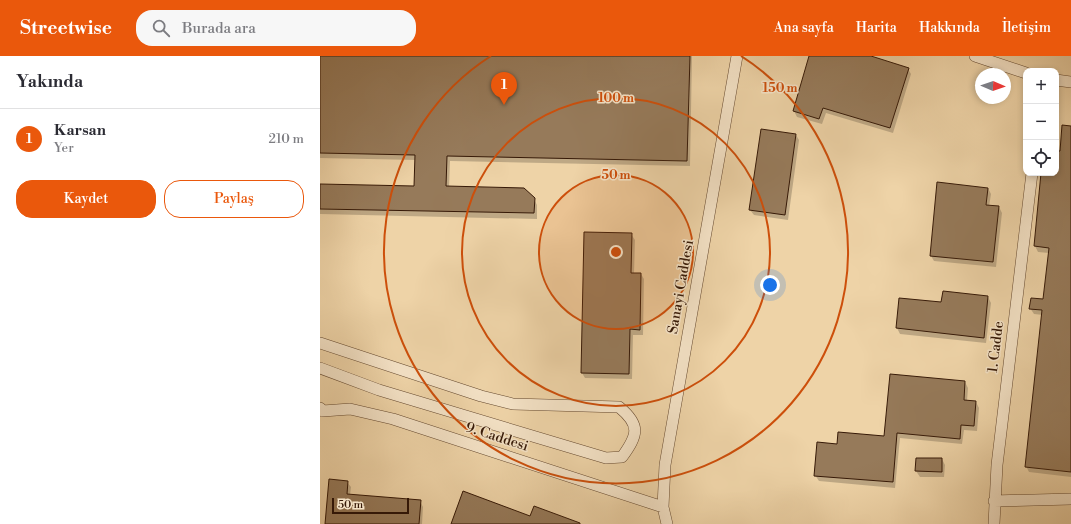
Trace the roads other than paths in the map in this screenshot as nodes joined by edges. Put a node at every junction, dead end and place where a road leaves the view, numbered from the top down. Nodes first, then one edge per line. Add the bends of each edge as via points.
1 (736, 56) edge
2 (975, 56) edge
3 (1023, 72) edge
4 (1059, 80) edge
5 (1071, 82) edge
6 (1032, 176) edge
7 (320, 342) edge
8 (320, 368) edge
9 (321, 411) edge
10 (1071, 499) edge
11 (994, 501) junction
12 (664, 507) junction
13 (667, 524) edge
14 (994, 524) edge

1 - 12 street, Sanayi Caddesi via 665,465
2 - 3 street
4 - 5 street
6 - 11 street, 1. Cadde
7 - 8 street via 480,396 512,404 619,407 629,415 636,429 632,443 622,457 606,458 379,390
9 - 12 street, 9. Caddesi via 350,409 393,419
10 - 11 street
11 - 14 street, 1. Cadde
12 - 13 street, Sanayi Caddesi

